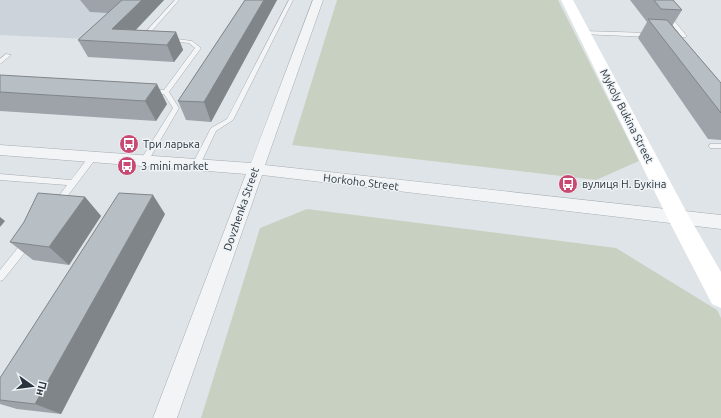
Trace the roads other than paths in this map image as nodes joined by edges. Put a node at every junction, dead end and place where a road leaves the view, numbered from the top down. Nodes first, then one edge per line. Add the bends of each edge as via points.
1 (177, 0) edge
2 (291, 0) edge
3 (318, 0) edge
4 (567, 0) edge
5 (654, 0) edge
6 (584, 33) junction
7 (657, 35) edge
8 (677, 36) edge
9 (148, 39) edge
10 (162, 40) edge
11 (8, 56) dead end
12 (0, 62) edge
13 (143, 91) edge
14 (166, 92) junction
15 (712, 146) dead end
16 (721, 146) edge
17 (0, 150) edge
18 (93, 157) junction
19 (144, 161) junction
20 (196, 165) junction
21 (255, 169) junction
22 (0, 177) edge
23 (73, 183) junction
24 (54, 208) edge
25 (679, 219) junction
26 (721, 222) edge
27 (34, 233) edge
28 (0, 277) edge
29 (721, 296) edge
30 (165, 418) edge

1 - 9 lane via 142,39
2 - 20 lane via 230,120 213,130
3 - 21 street, Dovzhenka Street
4 - 6 street, Mykoly Bukina Street
5 - 8 lane via 684,36
6 - 7 lane
6 - 25 street, Mykoly Bukina Street
10 - 14 lane via 190,42 198,48
11 - 12 lane
13 - 14 lane
14 - 19 lane via 176,108
15 - 16 lane
17 - 18 street, Horkoho Street
18 - 19 street, Horkoho Street
18 - 23 lane
19 - 20 street, Horkoho Street
20 - 21 street, Horkoho Street
21 - 25 street, Horkoho Street
21 - 30 street, Dovzhenka Street
22 - 23 lane
23 - 24 lane
25 - 26 street, Horkoho Street
25 - 29 street, Mykoly Bukina Street
27 - 28 lane

